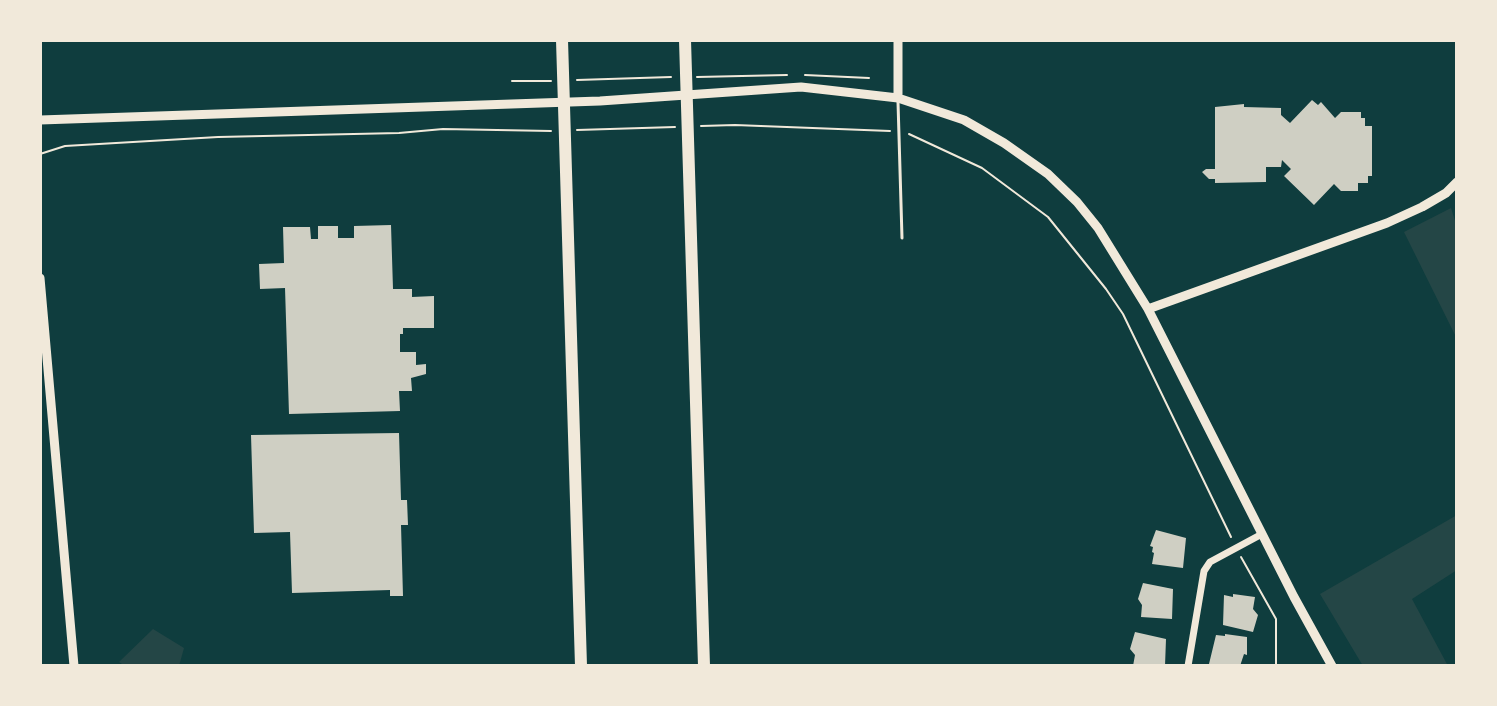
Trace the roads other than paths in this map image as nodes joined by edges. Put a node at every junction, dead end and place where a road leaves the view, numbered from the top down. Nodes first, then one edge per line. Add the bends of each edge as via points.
1 (562, 40) edge
2 (685, 40) edge
3 (898, 40) edge
4 (898, 98) junction
5 (40, 120) edge
6 (1457, 182) edge
7 (902, 238) dead end
8 (40, 278) edge
9 (1148, 309) junction
10 (1262, 534) junction
11 (74, 666) edge
12 (581, 666) edge
13 (704, 666) edge
14 (1188, 666) edge
15 (1332, 666) edge

1 - 12 highway
2 - 13 highway
3 - 4 street
4 - 5 street via 801,87 600,101
4 - 7 lane
4 - 9 street via 964,120 1048,174 1098,228
6 - 9 street via 1387,223
8 - 11 street
9 - 10 street
10 - 14 street via 1210,562 1204,571
10 - 15 street

